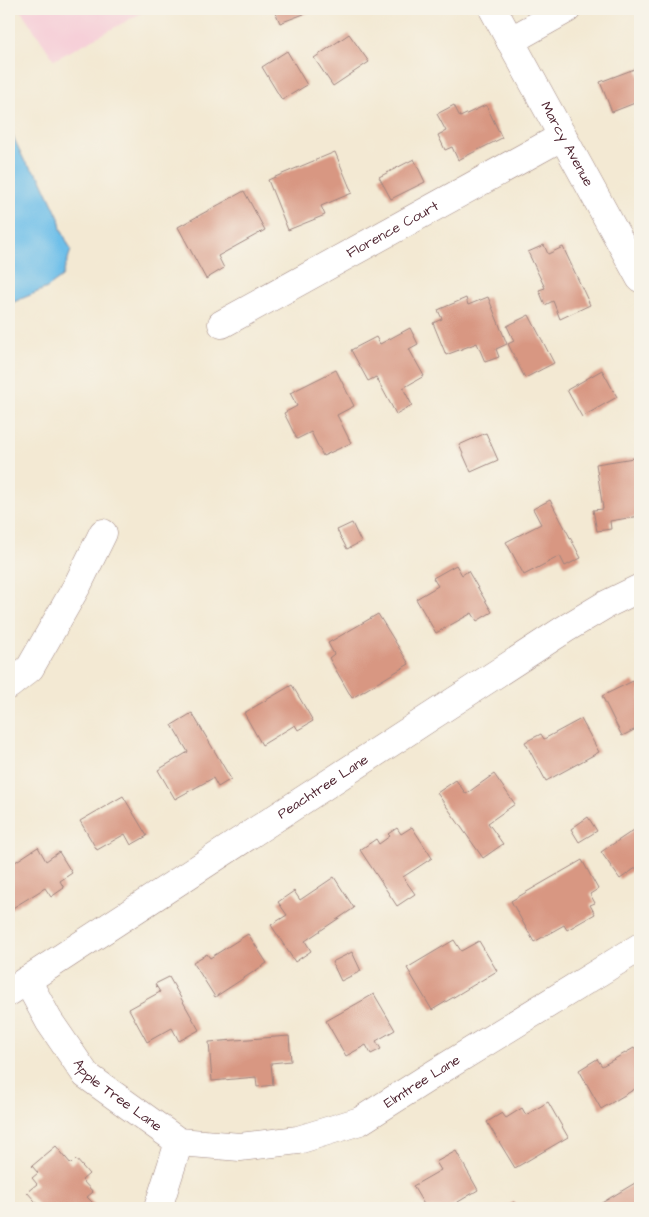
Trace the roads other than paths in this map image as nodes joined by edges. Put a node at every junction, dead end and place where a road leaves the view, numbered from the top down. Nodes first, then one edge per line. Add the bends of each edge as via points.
1 (493, 9) edge
2 (567, 9) edge
3 (510, 41) junction
4 (563, 136) junction
5 (640, 278) edge
6 (222, 324) dead end
7 (102, 533) dead end
8 (640, 588) edge
9 (9, 685) edge
10 (640, 947) edge
11 (18, 986) edge
12 (180, 1142) junction
13 (158, 1208) edge

1 - 3 street, Marcy Avenue
2 - 3 street
3 - 4 street, Marcy Avenue
4 - 5 street, Marcy Avenue
4 - 6 street, Florence Court
7 - 9 street via 78,584 30,668
8 - 11 street, Peachtree Lane via 565,629
10 - 12 street, Elmtree Lane via 360,1121 289,1142 240,1147
11 - 12 street, Apple Tree Lane via 49,1020 86,1075
12 - 13 street

